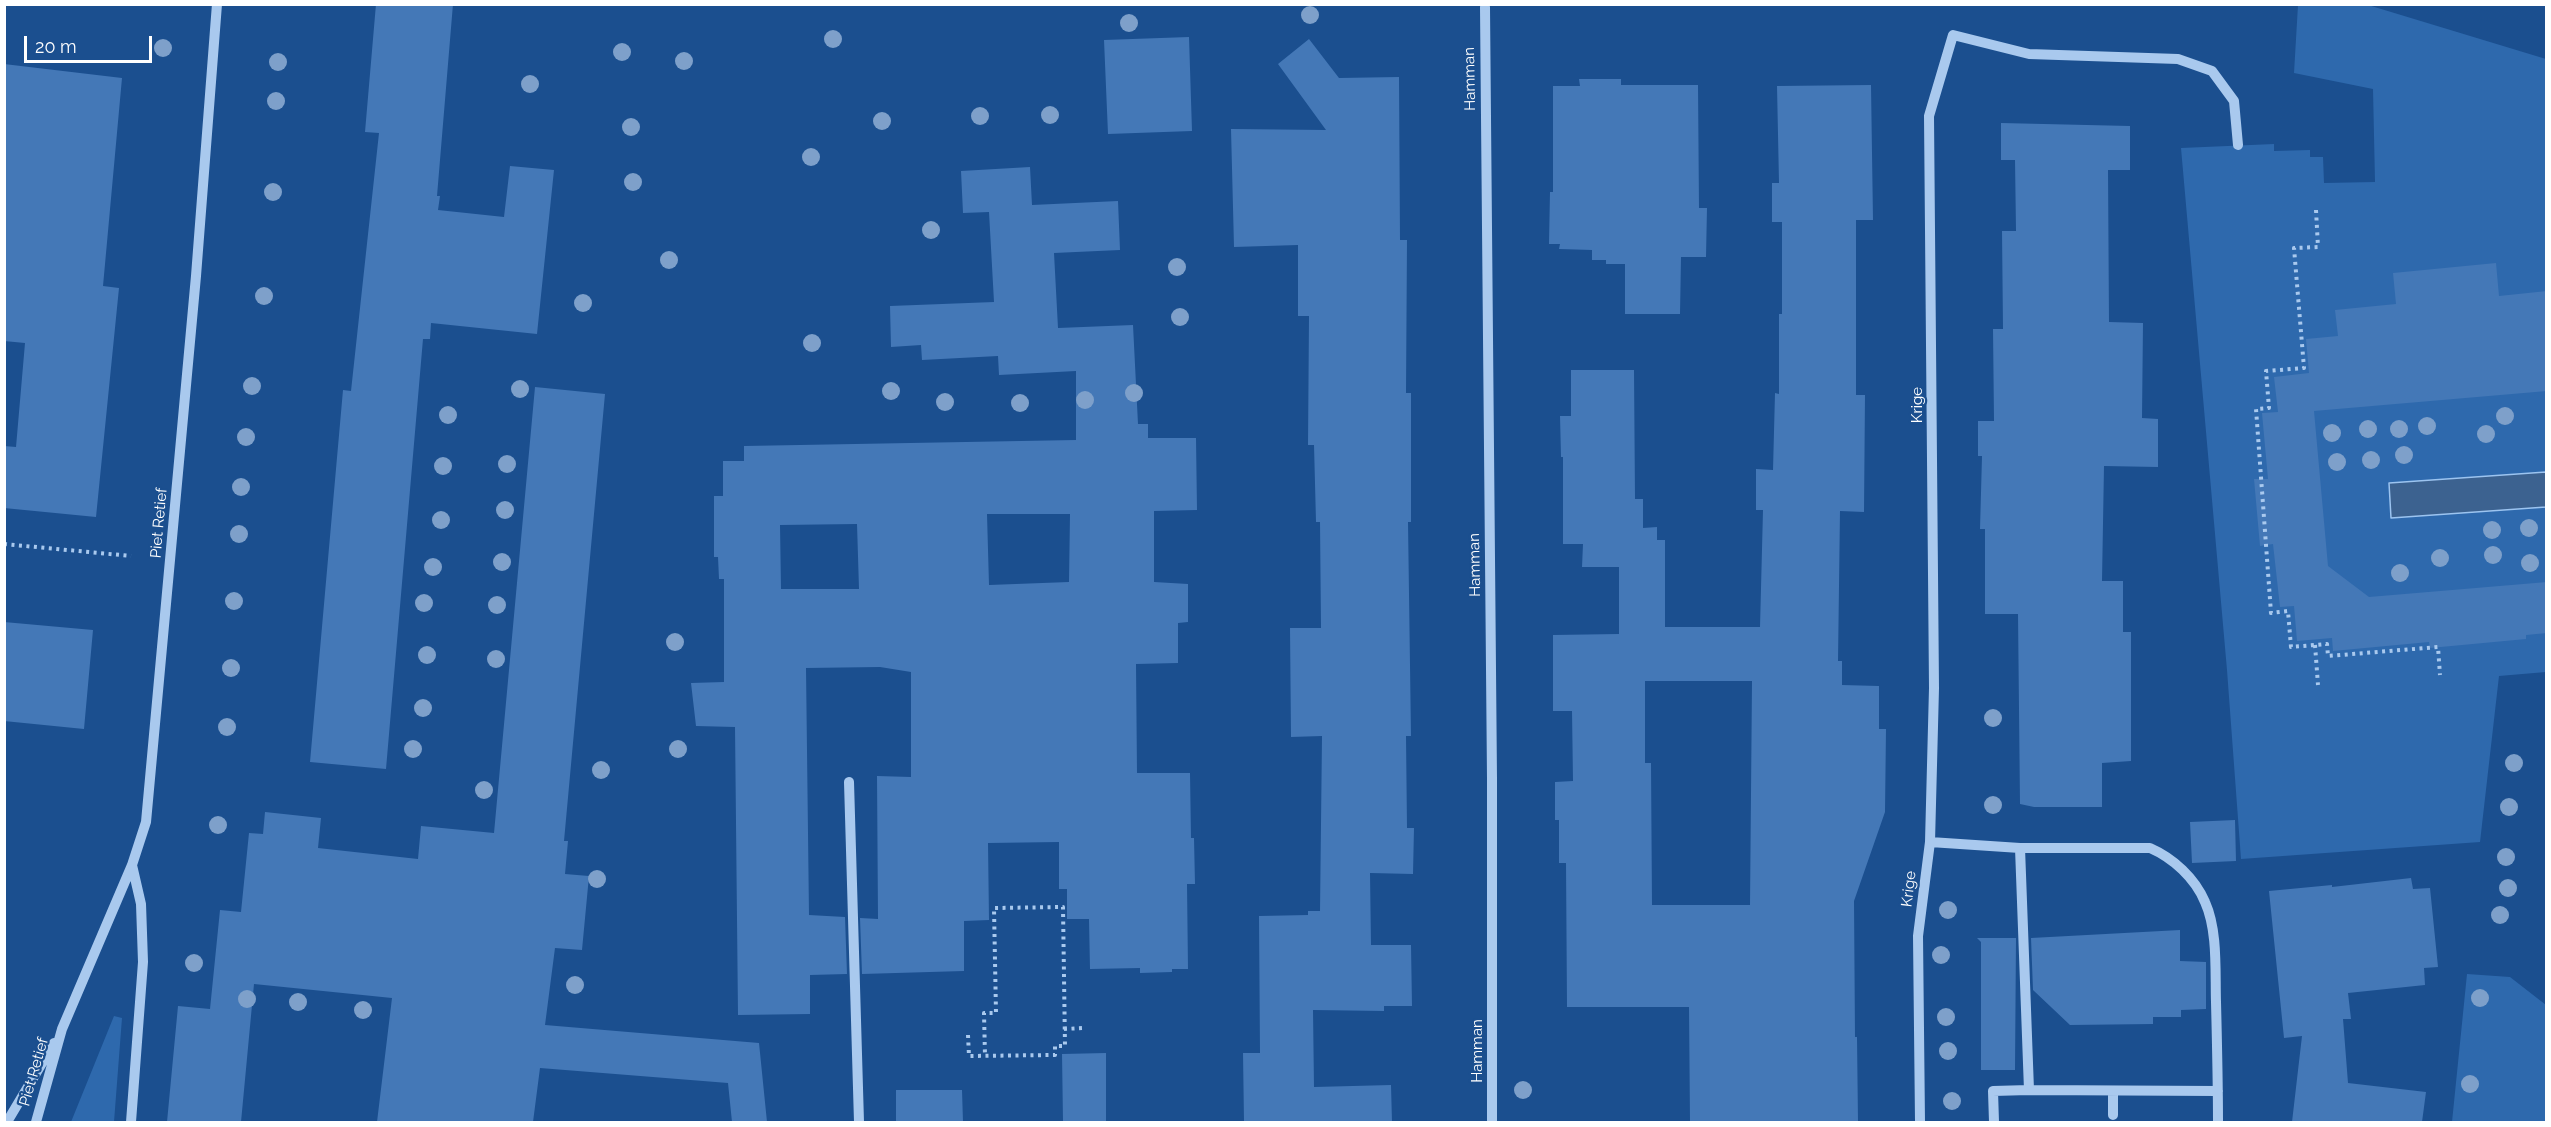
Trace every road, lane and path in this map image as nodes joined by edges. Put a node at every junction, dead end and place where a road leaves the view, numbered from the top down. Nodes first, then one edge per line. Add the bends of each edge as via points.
1 (217, 4) edge
2 (1485, 8) dead end
3 (2238, 146) dead end
4 (2316, 210) dead end
5 (4, 544) edge
6 (131, 556) dead end
7 (2315, 645) junction
8 (2440, 675) dead end
9 (2318, 685) dead end
10 (849, 782) dead end
11 (1930, 842) junction
12 (2020, 848) junction
13 (132, 865) junction
14 (1084, 1028) dead end
15 (62, 1029) junction
16 (1064, 1029) junction
17 (968, 1035) dead end
18 (985, 1056) junction
19 (2029, 1090) junction
20 (2113, 1091) junction
21 (2218, 1091) junction
22 (2113, 1115) dead end
23 (7, 1122) edge
24 (36, 1122) edge
25 (131, 1122) edge
26 (859, 1122) edge
27 (1492, 1122) edge
28 (1920, 1122) edge
29 (1994, 1122) edge
30 (2218, 1122) edge

1 - 13 street, Piet Retief via 152,771 146,822
2 - 27 street, Hamman
3 - 11 street, Krige via 2234,101 2212,71 2178,59 2029,54 1953,35 1929,116 1934,688
4 - 7 path via 2318,247 2294,248 2304,368 2266,371 2269,408 2256,409 2271,612 2288,611 2291,647
5 - 6 path
7 - 8 path via 2327,644 2328,656 2438,647
7 - 9 path
10 - 26 street
11 - 12 street
11 - 28 street, Krige via 1918,936
12 - 19 street
12 - 21 street via 2150,848 2169,856 2188,876 2205,901 2211,928 2216,970
13 - 15 street, Piet Retief
13 - 25 street via 141,904 143,962
14 - 16 path
15 - 23 street, Piet Retief
15 - 24 street, Piet Retief
16 - 18 path via 1065,1046 1056,1046 1055,1055
16 - 18 path via 1063,907 994,908 996,1013 984,1013
17 - 18 path via 969,1056
19 - 20 street
19 - 29 street via 1993,1091
20 - 21 street
20 - 22 street
21 - 30 street

